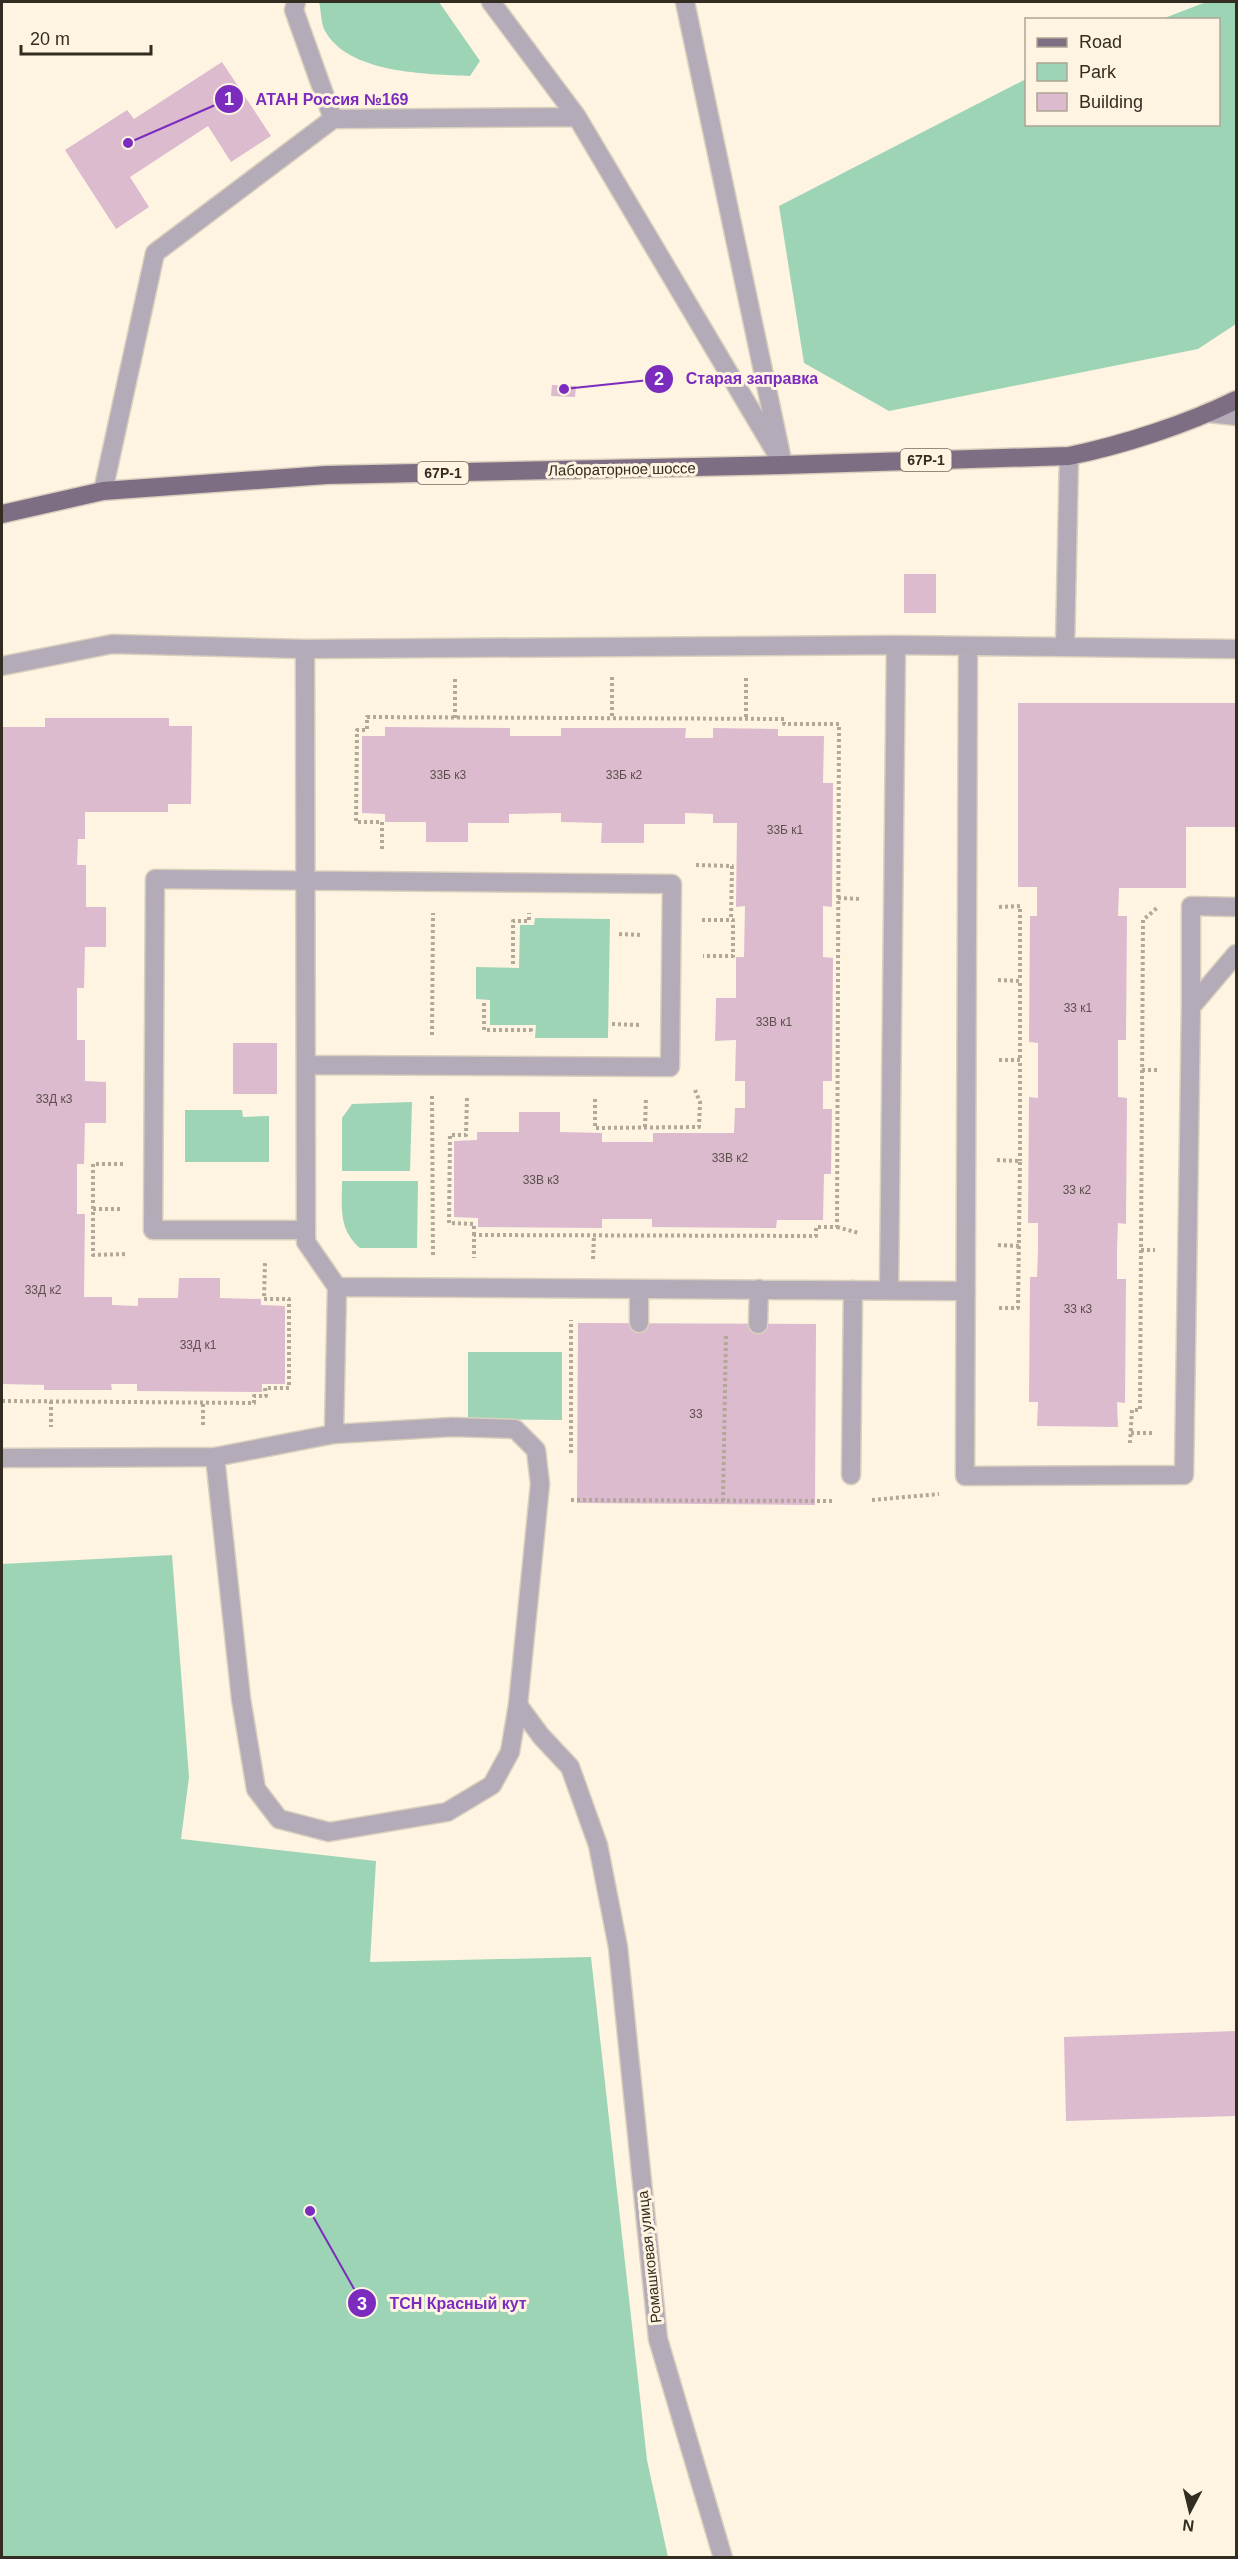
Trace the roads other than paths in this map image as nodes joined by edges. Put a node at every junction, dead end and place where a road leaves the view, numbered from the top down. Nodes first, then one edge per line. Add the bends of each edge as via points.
1 (296, 2) edge
2 (491, 2) edge
3 (684, 2) edge
4 (577, 117) junction
5 (333, 119) junction
6 (1236, 400) edge
7 (1209, 414) junction
8 (1236, 416) edge
9 (1069, 456) junction
10 (783, 465) junction
11 (103, 491) junction
12 (2, 514) edge
13 (897, 645) junction
14 (968, 646) junction
15 (1065, 646) junction
16 (305, 649) junction
17 (1236, 649) edge
18 (2, 666) edge
19 (306, 881) junction
20 (1236, 907) edge
21 (1236, 954) edge
22 (1191, 1007) junction
23 (306, 1065) junction
24 (306, 1230) junction
25 (337, 1287) junction
26 (639, 1289) junction
27 (759, 1289) junction
28 (854, 1290) junction
29 (889, 1290) junction
30 (966, 1291) junction
31 (639, 1323) dead end
32 (758, 1324) dead end
33 (334, 1434) junction
34 (215, 1456) junction
35 (2, 1458) edge
36 (851, 1475) dead end
37 (518, 1705) junction
38 (723, 2558) edge

1 - 5 street via 294,10
2 - 4 street
3 - 10 street
4 - 5 street
4 - 10 street
5 - 11 street via 155,253
6 - 7 main road, Лабораторное шоссе / 67Р-1
7 - 8 street
7 - 9 main road, Лабораторное шоссе / 67Р-1
9 - 10 main road, Лабораторное шоссе / 67Р-1
9 - 15 street
10 - 11 main road, Лабораторное шоссе / 67Р-1 via 326,475
11 - 12 main road, Лабораторное шоссе / 67Р-1
13 - 14 street
13 - 16 street
13 - 29 street
14 - 15 street
14 - 30 street
15 - 17 street
16 - 18 street via 112,644
16 - 19 street
19 - 23 street
19 - 23 street via 672,884 670,1067
19 - 24 street via 155,879 153,1230
20 - 22 street via 1191,906
21 - 22 street
22 - 30 street via 1185,1475 965,1476
23 - 24 street
24 - 25 street via 306,1242
25 - 26 street
25 - 33 street
26 - 27 street
26 - 31 street
27 - 28 street
27 - 32 street
28 - 29 street
28 - 36 street
29 - 30 street
33 - 34 street
33 - 37 street via 452,1427 514,1430 536,1450 540,1484
34 - 35 street
34 - 37 street via 241,1700 256,1789 279,1819 329,1832 447,1812 492,1785 510,1752
37 - 38 street, Ромашковая улица via 570,1767 598,1845 618,1947 657,2339

